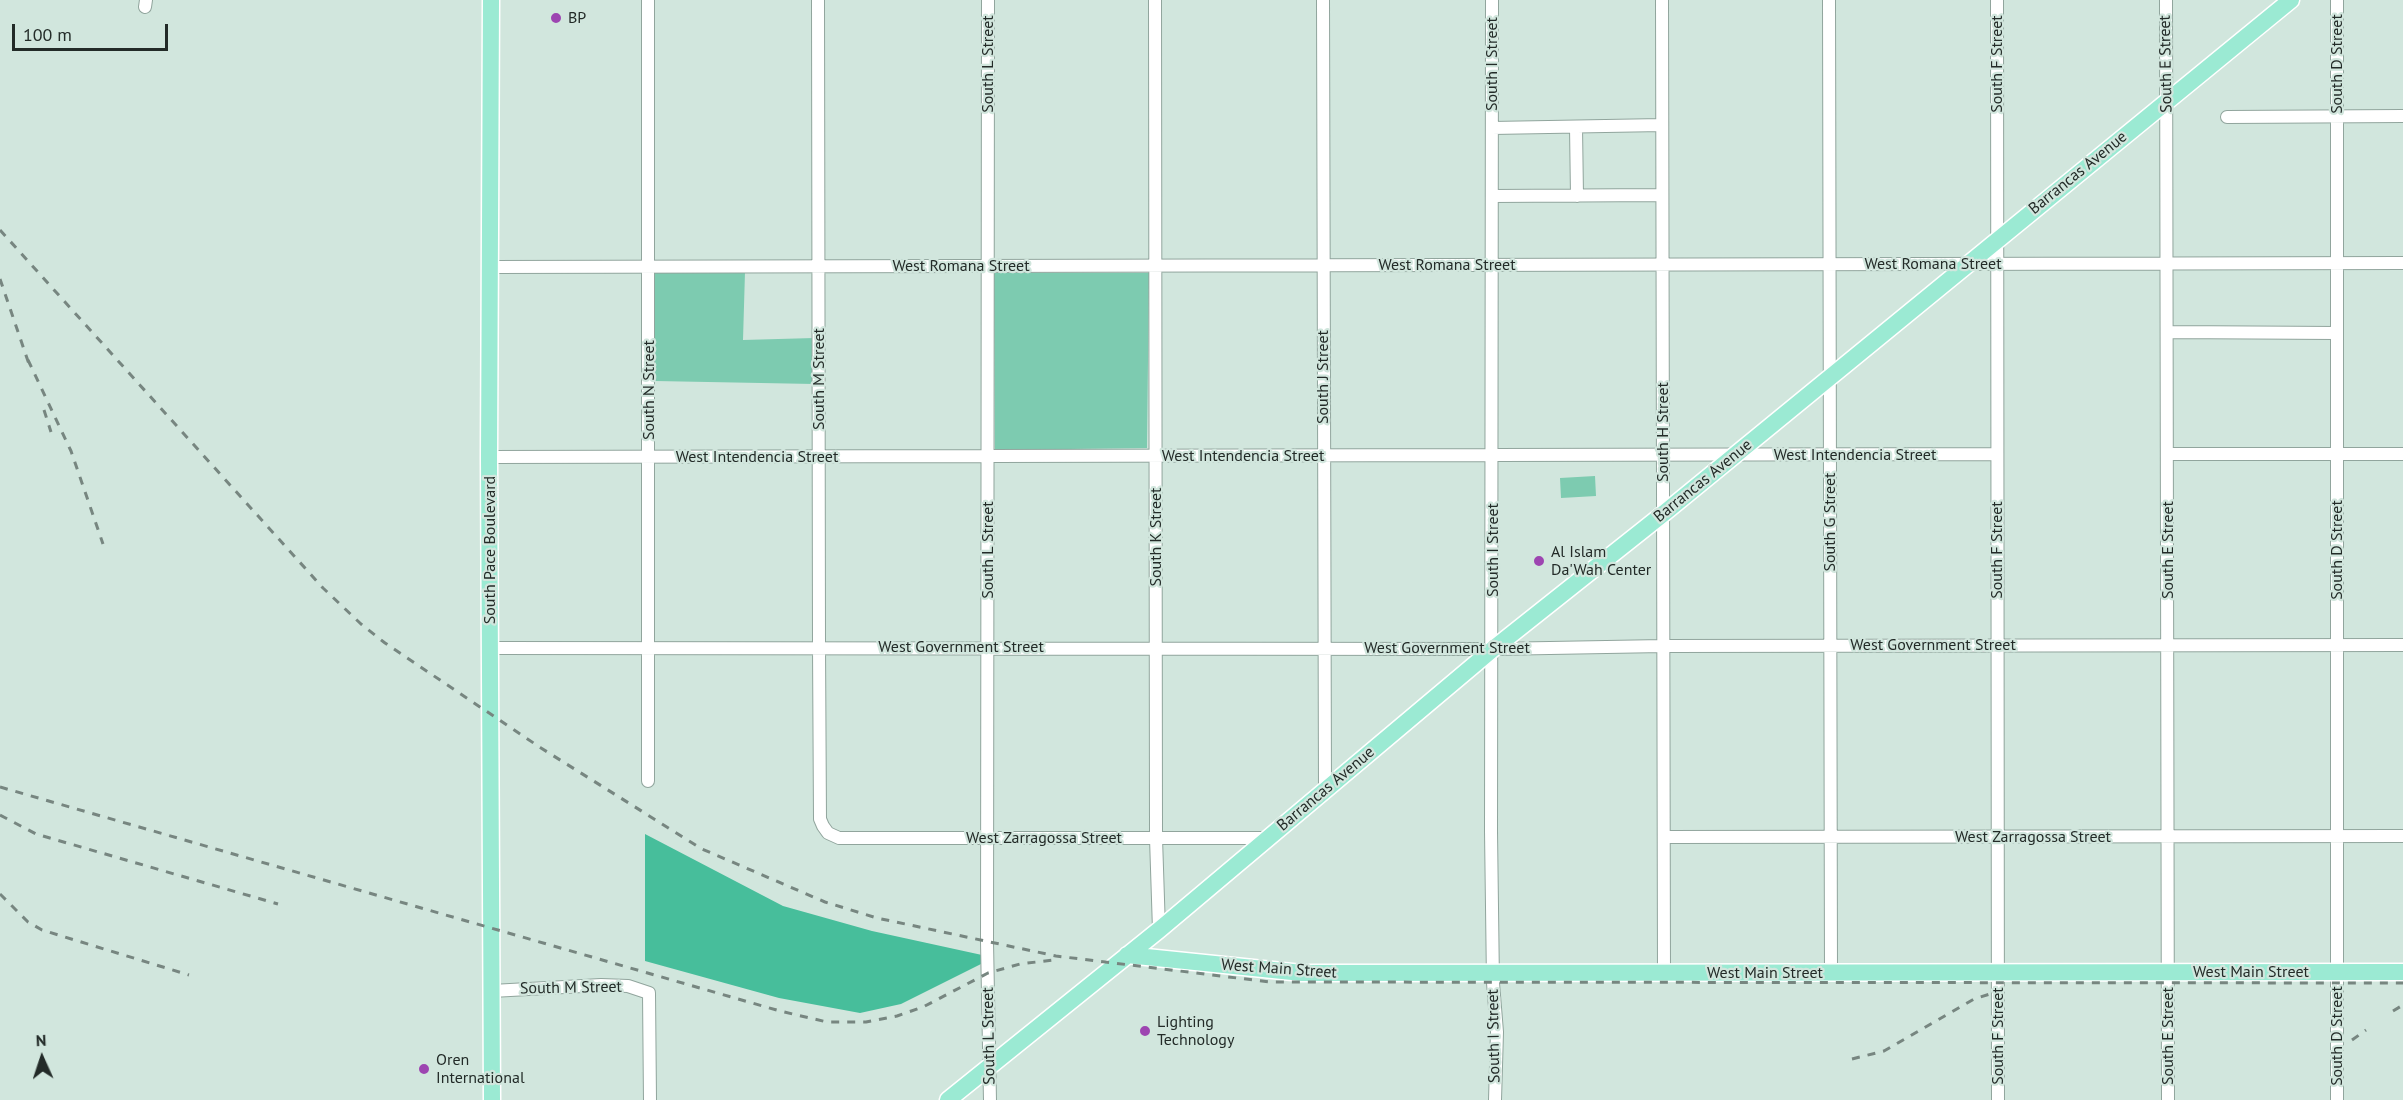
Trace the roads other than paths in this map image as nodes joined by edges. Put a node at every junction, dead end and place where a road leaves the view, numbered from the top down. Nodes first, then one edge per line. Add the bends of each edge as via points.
1 (491, 0) edge
2 (648, 0) edge
3 (818, 0) edge
4 (988, 0) edge
5 (1155, 0) edge
6 (1323, 0) edge
7 (1492, 0) edge
8 (1662, 0) edge
9 (1829, 0) edge
10 (1997, 0) edge
11 (2166, 0) edge
12 (2291, 0) edge
13 (2337, 0) edge
14 (2167, 100) junction
15 (2337, 116) junction
16 (2403, 116) edge
17 (2227, 117) dead end
18 (1662, 125) junction
19 (1576, 127) junction
20 (1492, 128) junction
21 (1662, 195) junction
22 (1492, 196) junction
23 (1577, 196) junction
24 (1997, 239) junction
25 (2337, 263) junction
26 (2403, 263) edge
27 (1663, 264) junction
28 (1830, 264) junction
29 (1967, 264) junction
30 (1997, 264) junction
31 (2168, 264) junction
32 (1155, 265) junction
33 (1492, 265) junction
34 (649, 266) junction
35 (819, 266) junction
36 (988, 266) junction
37 (1323, 266) junction
38 (492, 267) junction
39 (2168, 332) junction
40 (2337, 333) junction
41 (1830, 376) junction
42 (1997, 454) junction
43 (2168, 454) junction
44 (2337, 454) junction
45 (2403, 454) edge
46 (1663, 455) junction
47 (1734, 455) junction
48 (1830, 455) junction
49 (1323, 456) junction
50 (1493, 456) junction
51 (489, 457) junction
52 (650, 457) junction
53 (819, 457) junction
54 (988, 457) junction
55 (1156, 457) junction
56 (1663, 514) junction
57 (1830, 645) junction
58 (1997, 645) junction
59 (2168, 645) junction
60 (2337, 645) junction
61 (2403, 645) edge
62 (1663, 646) junction
63 (819, 647) junction
64 (988, 647) junction
65 (1156, 647) junction
66 (1323, 647) junction
67 (491, 648) junction
68 (650, 648) junction
69 (1493, 649) junction
70 (648, 781) dead end
71 (1324, 791) junction
72 (825, 829) joint
73 (2168, 836) junction
74 (2403, 836) edge
75 (1267, 837) junction
76 (1664, 837) junction
77 (1831, 837) junction
78 (1998, 837) junction
79 (2337, 837) junction
80 (988, 838) junction
81 (1156, 838) junction
82 (1159, 930) junction
83 (1127, 955) junction
84 (1998, 972) junction
85 (2337, 972) junction
86 (2403, 972) edge
87 (1493, 973) junction
88 (1664, 973) junction
89 (1831, 973) junction
90 (2168, 973) junction
91 (492, 991) junction
92 (990, 1066) junction
93 (492, 1100) edge
94 (650, 1100) edge
95 (948, 1100) edge
96 (990, 1100) edge
97 (1495, 1100) edge
98 (1998, 1100) edge
99 (2168, 1100) edge
100 (2337, 1100) edge

1 - 38 main road, South Pace Boulevard
2 - 34 street, South N Street
3 - 35 street, South M Street
4 - 36 street, South L Street
5 - 32 street, South K Street
6 - 37 street, South J Street
7 - 20 street, South I Street
8 - 18 street, South H Street
9 - 28 street, South G Street
10 - 24 street, South F Street
11 - 14 street, South E Street
12 - 14 main road, Barrancas Avenue
13 - 15 street, South D Street
14 - 24 main road, Barrancas Avenue
14 - 31 street, South E Street
15 - 16 street
15 - 17 street
15 - 25 street, South D Street
18 - 19 street
18 - 21 street, South H Street
19 - 20 street
19 - 23 street
20 - 22 street, South I Street
21 - 23 street
21 - 27 street, South H Street
22 - 23 street
22 - 33 street, South I Street
24 - 29 main road, Barrancas Avenue
24 - 30 street, South F Street
25 - 26 street, West Romana Street
25 - 31 street, West Romana Street
25 - 40 street, South D Street
27 - 28 street, West Romana Street
27 - 33 street, West Romana Street
27 - 46 street, South H Street
28 - 29 street, West Romana Street
28 - 41 street, South G Street
29 - 30 street, West Romana Street
29 - 41 main road, Barrancas Avenue
30 - 31 street, West Romana Street
30 - 42 street, South F Street
31 - 39 street, South E Street
32 - 36 street, West Romana Street
32 - 37 street, West Romana Street
32 - 55 street, South K Street
33 - 37 street, West Romana Street
33 - 50 street, South I Street
34 - 35 street, West Romana Street
34 - 38 street, West Romana Street
34 - 52 street, South N Street
35 - 36 street, West Romana Street
35 - 53 street, South M Street
36 - 54 street, South L Street
37 - 49 street, South J Street
38 - 51 main road, South Pace Boulevard
39 - 40 street
39 - 43 street, South E Street
40 - 44 street, South D Street
41 - 47 main road, Barrancas Avenue
41 - 48 street, South G Street
42 - 48 street, West Intendencia Street
42 - 58 street, South F Street
43 - 44 street
43 - 59 street, South E Street
44 - 45 street
44 - 60 street, South D Street
46 - 47 street, West Intendencia Street
46 - 50 street, West Intendencia Street
46 - 56 street, South H Street
47 - 48 street, West Intendencia Street
47 - 56 main road, Barrancas Avenue
48 - 57 street, South G Street
49 - 50 street, West Intendencia Street
49 - 55 street, West Intendencia Street
49 - 66 street, South J Street
50 - 69 street, South I Street
51 - 52 street, West Intendencia Street
51 - 67 main road, South Pace Boulevard
52 - 53 street, West Intendencia Street
52 - 68 street, South N Street
53 - 54 street, West Intendencia Street
53 - 63 street, South M Street
54 - 55 street, West Intendencia Street
54 - 64 street, South L Street
55 - 65 street, South K Street
56 - 62 street, South H Street
56 - 69 main road, Barrancas Avenue
57 - 58 street, West Government Street
57 - 62 street, West Government Street
57 - 77 street, South G Street
58 - 59 street, West Government Street
58 - 78 street, South F Street
59 - 60 street, West Government Street
59 - 73 street, South E Street
60 - 61 street, West Government Street
60 - 79 street, South D Street
62 - 69 street, West Government Street
62 - 76 street, South H Street
63 - 64 street, West Government Street
63 - 68 street, West Government Street
63 - 72 street, South M Street via 820,819
64 - 65 street, West Government Street
64 - 80 street, South L Street
65 - 66 street, West Government Street
65 - 81 street, South K Street
66 - 69 street, West Government Street
66 - 71 street, South J Street
67 - 68 street, West Government Street
67 - 91 main road, South Pace Boulevard
68 - 70 street, South N Street
69 - 71 main road, Barrancas Avenue
69 - 87 street, South I Street
71 - 75 main road, Barrancas Avenue
72 - 80 street, West Zarragossa Street via 839,838
73 - 78 street, West Zarragossa Street
73 - 79 street, West Zarragossa Street
73 - 90 street, South E Street
74 - 79 street, West Zarragossa Street
75 - 81 street, West Zarragossa Street
75 - 82 main road, Barrancas Avenue
76 - 77 street, West Zarragossa Street
76 - 88 street, South H Street
77 - 78 street, West Zarragossa Street
77 - 89 street, South G Street
78 - 84 street, South F Street
79 - 85 street, South D Street
80 - 81 street, West Zarragossa Street
80 - 92 street, South L Street
81 - 82 street, South K Street
82 - 83 main road, Barrancas Avenue
83 - 87 main road, West Main Street via 1283,972
83 - 92 main road, Barrancas Avenue
84 - 89 main road, West Main Street
84 - 90 main road, West Main Street
84 - 98 street, South F Street
85 - 86 main road, West Main Street
85 - 90 main road, West Main Street
85 - 100 street, South D Street
87 - 88 main road, West Main Street
87 - 97 street, South I Street via 1497,1032
88 - 89 main road, West Main Street
90 - 99 street, South E Street
91 - 93 main road, South Pace Boulevard
91 - 94 street, South M Street via 601,985 628,986 649,993
92 - 95 main road, Barrancas Avenue
92 - 96 street, South L Street

